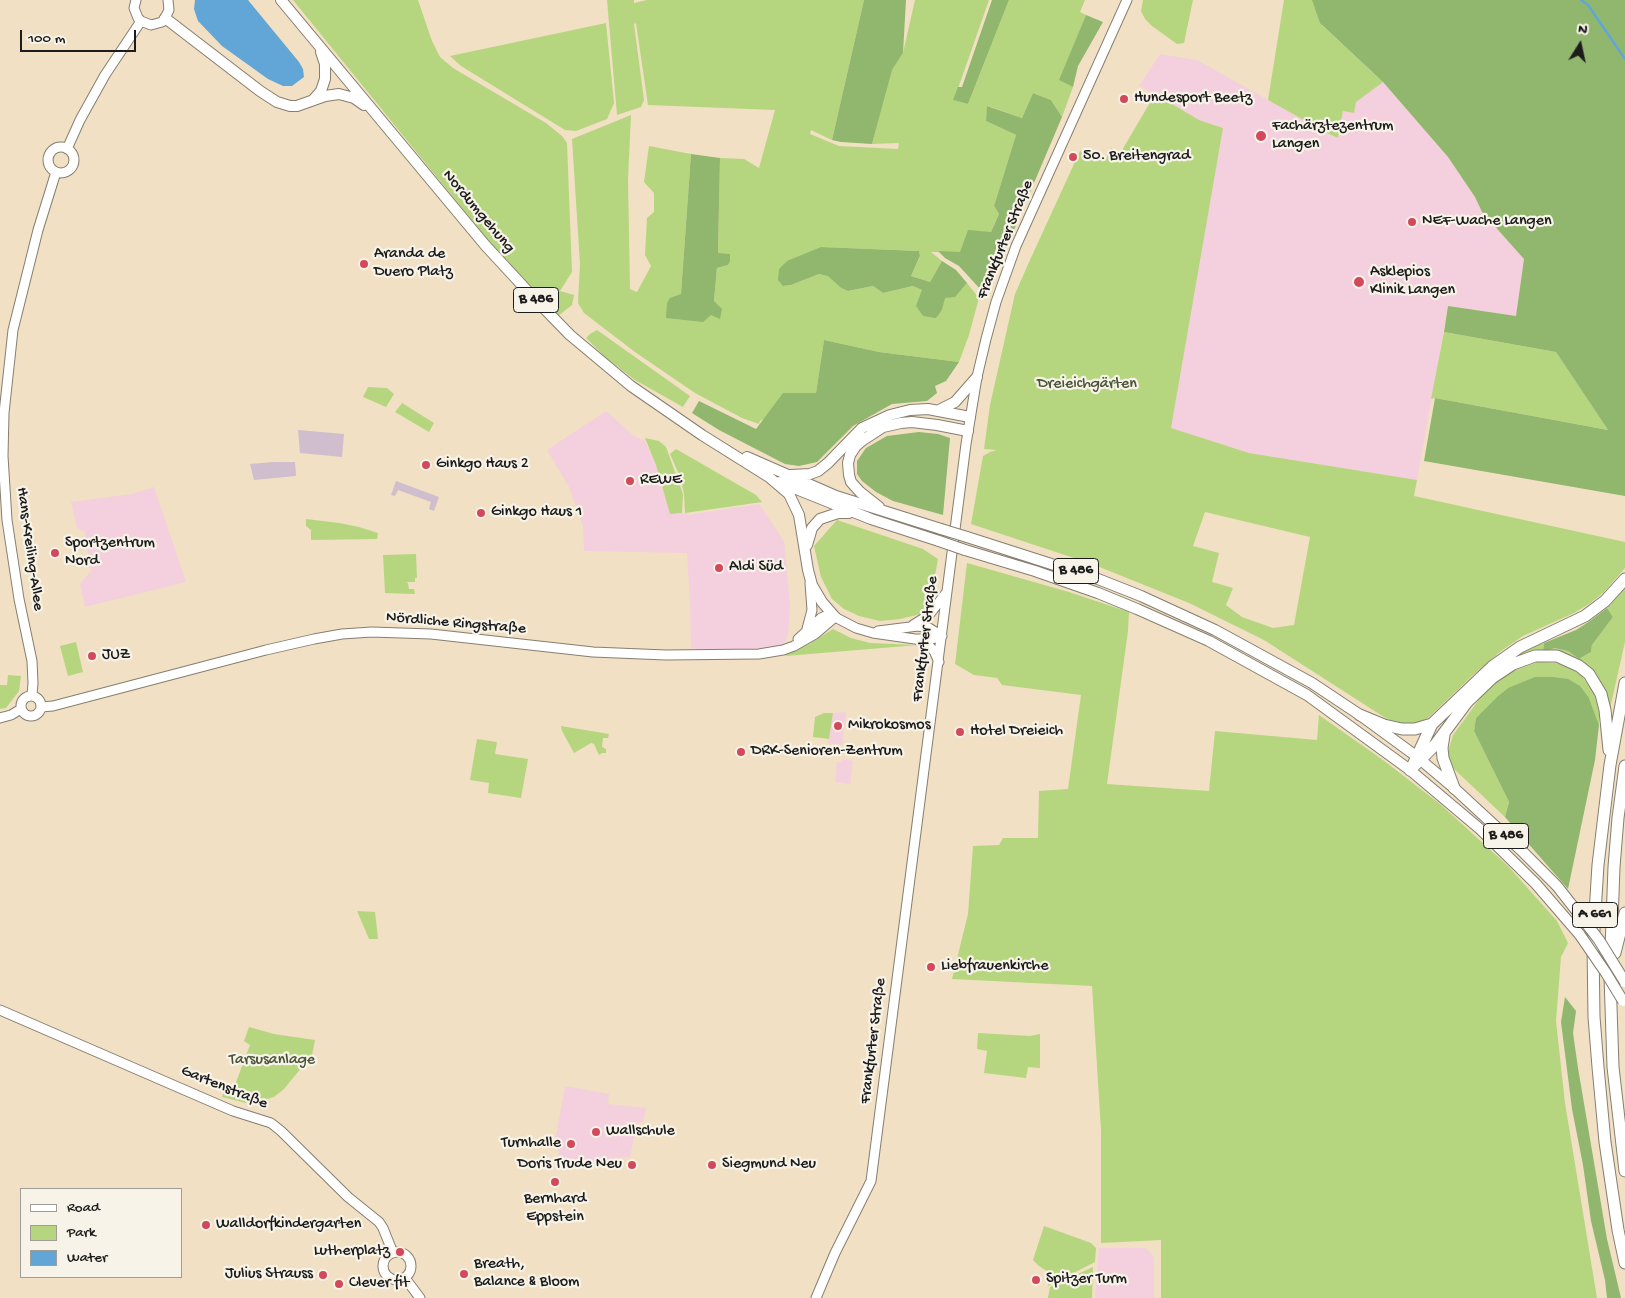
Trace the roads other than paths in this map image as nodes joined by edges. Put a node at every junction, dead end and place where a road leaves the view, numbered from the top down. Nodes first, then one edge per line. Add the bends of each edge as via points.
1 (136, 0) edge
2 (168, 0) edge
3 (281, 0) edge
4 (1127, 0) edge
5 (166, 18) junction
6 (142, 21) junction
7 (319, 46) junction
8 (313, 100) junction
9 (374, 110) junction
10 (67, 149) junction
11 (56, 172) junction
12 (977, 378) junction
13 (939, 410) junction
14 (970, 417) junction
15 (968, 431) junction
16 (709, 440) junction
17 (782, 473) junction
18 (769, 477) junction
19 (888, 514) junction
20 (871, 519) junction
21 (806, 554) junction
22 (810, 575) junction
23 (1625, 579) edge
24 (948, 590) junction
25 (835, 616) junction
26 (909, 626) junction
27 (864, 630) junction
28 (806, 632) junction
29 (942, 636) junction
30 (915, 639) junction
31 (786, 649) junction
32 (939, 662) junction
33 (1625, 683) edge
34 (32, 695) junction
35 (41, 707) junction
36 (21, 710) junction
37 (1360, 715) junction
38 (0, 718) edge
39 (1432, 724) junction
40 (1444, 733) junction
41 (1418, 758) junction
42 (1610, 765) junction
43 (1625, 766) edge
44 (1410, 770) junction
45 (1454, 788) junction
46 (1625, 913) edge
47 (1610, 976) junction
48 (1625, 982) edge
49 (1625, 1006) edge
50 (0, 1010) edge
51 (1625, 1171) edge
52 (392, 1253) junction
53 (1625, 1263) edge
54 (405, 1278) junction
55 (420, 1298) edge
56 (816, 1298) edge

1 - 6 street via 135,13
2 - 5 street
3 - 7 main road, Nordumgehung / B 486
4 - 12 street, Frankfurter Straße via 1016,246 996,302
5 - 6 street via 152,25
5 - 8 main road via 277,102 297,106
6 - 10 street via 105,75
7 - 8 main road via 326,72 324,85
7 - 9 main road, Nordumgehung / B 486
8 - 9 main road via 332,94 346,95
9 - 16 main road, Nordumgehung / B 486 via 533,298 602,363
10 - 11 street via 73,154 73,166 66,172
10 - 11 street, Hans-Kreiling-Allee via 57,148 50,155 50,167
11 - 34 street, Hans-Kreiling-Allee via 33,246 13,330 4,413 7,520 32,661
12 - 13 main road via 955,402
12 - 14 street, Frankfurter Straße
13 - 14 main road
13 - 17 main road via 910,410 879,419 862,428 818,471 801,475
14 - 15 street, Frankfurter Straße
15 - 19 main road via 937,424 901,423 883,427 856,446 848,463 851,482
15 - 24 street, Frankfurter Straße
16 - 17 main road, B 486
16 - 18 main road, B 486
17 - 19 main road, B 486
18 - 20 main road, B 486
18 - 21 main road, B 486 via 789,494 797,509
19 - 37 main road, B 486, bridge via 1098,579 1182,614 1304,679
20 - 21 main road via 842,513 820,519 812,528
20 - 44 main road, B 486, bridge via 1098,593 1210,641 1307,696
21 - 22 main road, B 486
22 - 25 main road, B 486 via 816,594
22 - 28 street via 812,610
23 - 39 highway via 1605,601 1585,616 1520,647 1493,666
24 - 26 street, B 486 via 929,615
24 - 29 street, Frankfurter Straße
25 - 27 street, B 486
25 - 28 street, Nördliche Ringstraße via 824,616
25 - 31 street, Nördliche Ringstraße via 814,634
26 - 27 street, B 486 via 881,631
26 - 29 street, B 486 via 928,628
27 - 30 street, B 486
28 - 31 street, Nördliche Ringstraße
29 - 30 street, B 486
29 - 32 street, Frankfurter Straße
30 - 32 street, B 486 via 928,645
31 - 35 street, Nördliche Ringstraße via 759,654 657,655 571,650 431,634 354,633 285,646
32 - 56 street, Frankfurter Straße via 871,1181
33 - 42 highway, A 661
34 - 35 street via 39,699
34 - 36 street via 24,698
35 - 36 street, Nördliche Ringstraße via 40,712 32,716
36 - 38 street, Nördliche Ringstraße
37 - 39 highway via 1402,729
37 - 41 main road, B 486
39 - 41 highway
40 - 41 highway
40 - 42 highway via 1467,702 1503,670 1528,658 1557,656 1589,674 1601,694
40 - 45 highway via 1443,758
41 - 44 highway
41 - 45 main road, B 486
42 - 53 highway, A 661 via 1598,865 1593,945 1594,1017 1606,1142
43 - 47 highway, A 661 via 1614,867
44 - 49 main road, B 486, bridge via 1502,849 1555,904 1597,959
45 - 48 main road, B 486, bridge via 1557,886 1599,940
46 - 47 highway
47 - 51 highway, A 661 via 1613,1067
50 - 52 street, Gartenstraße via 233,1110 271,1122 348,1197 379,1222
52 - 54 street via 405,1254 411,1262 410,1272
52 - 54 street via 384,1261 384,1273 392,1279
54 - 55 street

